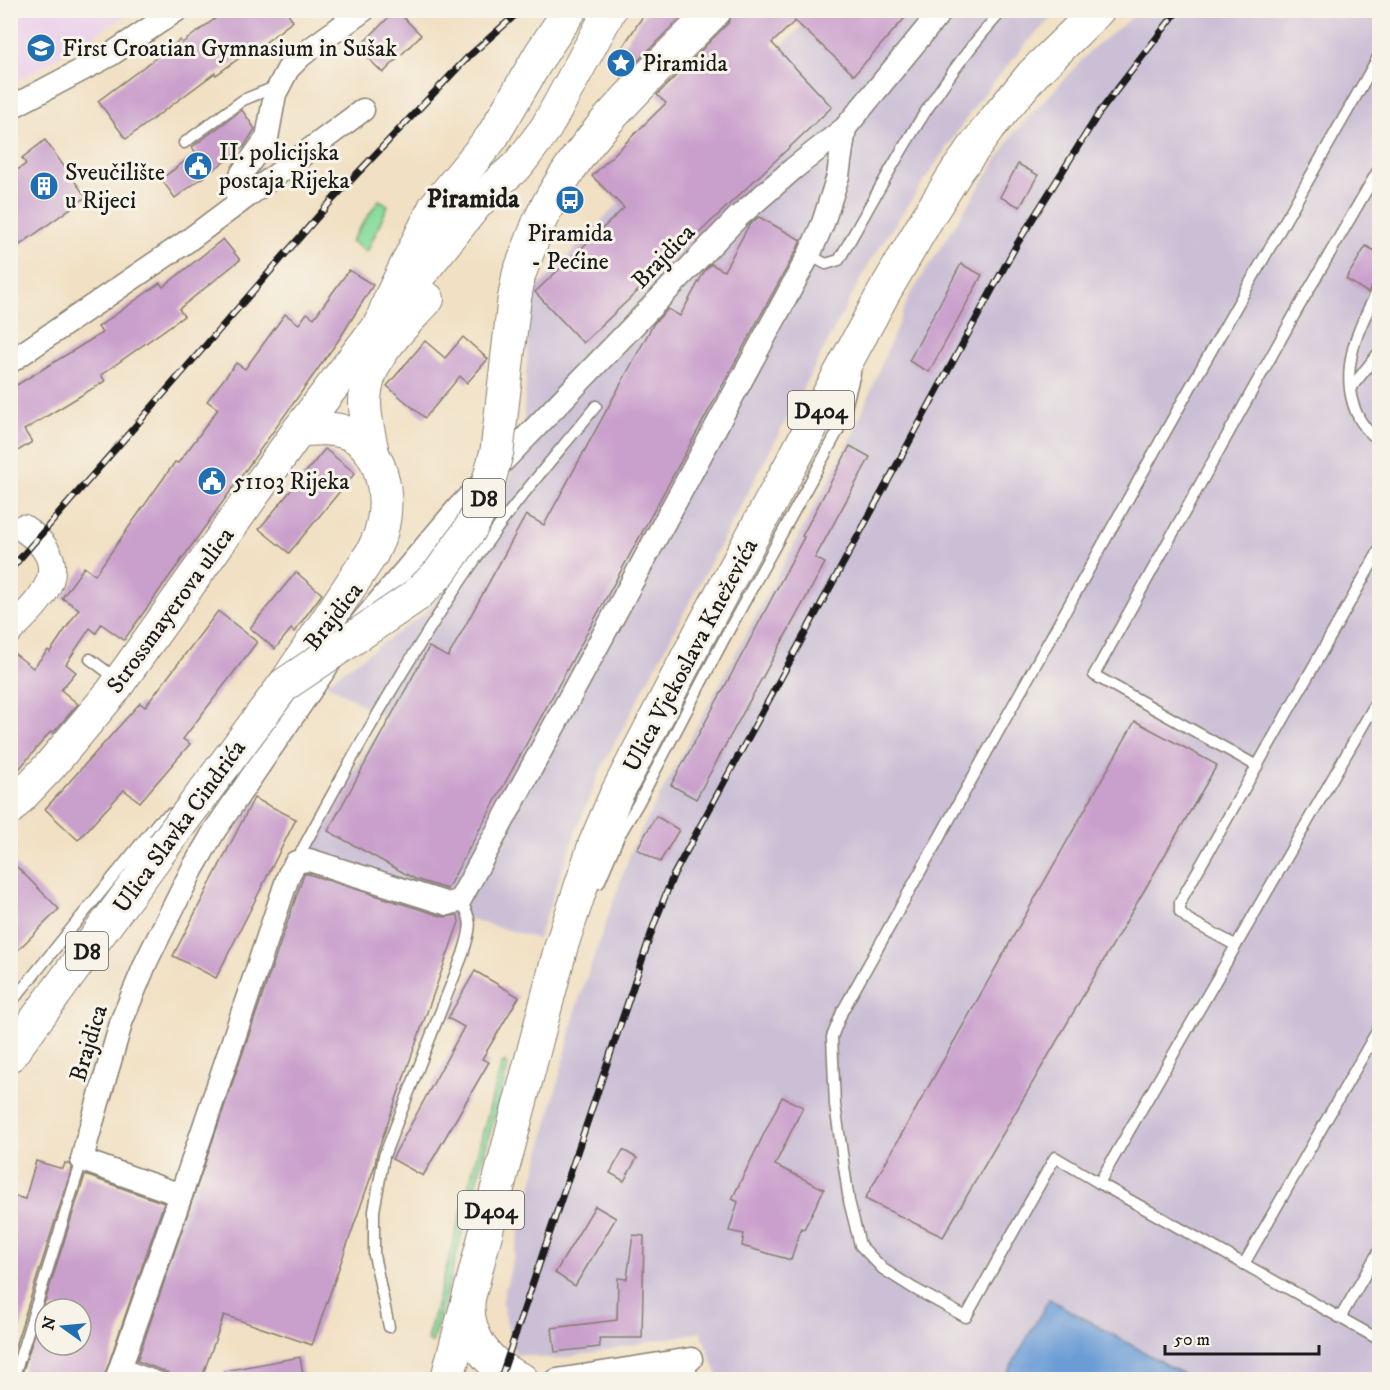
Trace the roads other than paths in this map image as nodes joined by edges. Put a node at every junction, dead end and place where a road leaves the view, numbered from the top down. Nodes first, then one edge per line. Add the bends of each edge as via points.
1 (177, 10) edge
2 (364, 10) edge
3 (570, 10) edge
4 (610, 10) edge
5 (716, 10) edge
6 (942, 10) edge
7 (1003, 10) edge
8 (1098, 10) edge
9 (1380, 54) edge
10 (278, 86) junction
11 (10, 108) edge
12 (363, 110) dead end
13 (845, 128) junction
14 (184, 143) dead end
15 (518, 165) junction
16 (1380, 167) edge
17 (237, 204) junction
18 (809, 255) junction
19 (1380, 287) edge
20 (381, 323) junction
21 (867, 323) junction
22 (1380, 351) edge
23 (10, 362) edge
24 (1351, 388) junction
25 (596, 406) dead end
26 (299, 430) junction
27 (1380, 440) edge
28 (373, 453) junction
29 (23, 528) dead end
30 (1380, 549) edge
31 (10, 630) edge
32 (90, 659) dead end
33 (120, 681) junction
34 (284, 685) junction
35 (1380, 696) edge
36 (1257, 766) junction
37 (10, 808) edge
38 (207, 825) junction
39 (296, 862) junction
40 (595, 891) dead end
41 (460, 900) junction
42 (1234, 945) junction
43 (558, 1001) dead end
44 (10, 1004) edge
45 (1380, 1026) edge
46 (536, 1039) junction
47 (10, 1055) edge
48 (82, 1160) junction
49 (1099, 1183) junction
50 (181, 1195) junction
51 (1380, 1249) edge
52 (1244, 1264) junction
53 (468, 1298) junction
54 (1340, 1318) junction
55 (388, 1327) dead end
56 (1380, 1340) edge
57 (691, 1370) edge
58 (119, 1372) edge
59 (14, 1376) dead end
60 (166, 1380) edge
61 (447, 1380) edge
62 (522, 1380) edge
63 (557, 1380) edge

1 - 11 street via 110,55
2 - 10 street via 302,56
3 - 20 main road, Strossmayerova ulica via 492,137 435,207
4 - 15 main road via 546,128
5 - 34 main road, D8, bridge via 589,143 558,185 538,225 519,274 514,301 497,451 481,509 469,531 440,572 417,595
6 - 13 street, Brajdica
7 - 18 lane via 924,113 839,260 826,264
8 - 21 main road, Ulica Vjekoslava Kneževića / D404 via 1033,74 990,126 928,217
9 - 49 lane via 842,1012 832,1037 835,1105 849,1201 860,1245 883,1269 966,1317 1055,1157
10 - 14 lane via 243,100
10 - 17 street via 267,138 242,173
12 - 17 street
13 - 18 street via 838,176
13 - 38 street, Brajdica via 738,217 458,508 337,652
15 - 20 main road via 476,206
15 - 28 main road via 494,217 371,369 365,404
16 - 36 lane via 1095,675
17 - 23 street
18 - 41 street
19 - 24 lane via 1353,344 1348,369
20 - 26 main road, Strossmayerova ulica
21 - 40 lane via 837,431 619,836
21 - 46 main road, Ulica Vjekoslava Kneževića / D404 via 616,795 594,844
22 - 24 lane
24 - 27 lane via 1351,401 1360,421
25 - 39 lane via 496,530 402,671
26 - 28 main road via 329,428 346,432
26 - 33 main road, Strossmayerova ulica
28 - 34 main road, Ulica Slavka Cindrića via 381,475 382,531 366,563
29 - 31 street via 46,548 50,582 35,606
30 - 36 lane
32 - 33 lane
33 - 37 main road, Strossmayerova ulica
34 - 47 main road, Ulica Slavka Cindrića / D8, bridge
35 - 42 lane
36 - 42 lane via 1180,902 1180,912 1189,920
38 - 44 lane via 192,814 181,813 170,814 158,822
38 - 48 street, Brajdica via 193,868 122,1020
39 - 41 street via 309,860 447,904
39 - 50 street
41 - 55 lane via 469,913 471,927 384,1156 374,1211 374,1255
42 - 49 lane
43 - 46 lane
45 - 52 lane
46 - 53 main road, Ulica Vjekoslava Kneževića / D404
48 - 50 street
48 - 59 lane
49 - 52 lane
50 - 58 street
51 - 54 lane
52 - 54 lane
53 - 61 main road, Ulica Vjekoslava Kneževića / D404
53 - 62 main road via 471,1332 480,1346 496,1365
54 - 56 lane
57 - 63 street
58 - 60 lane

